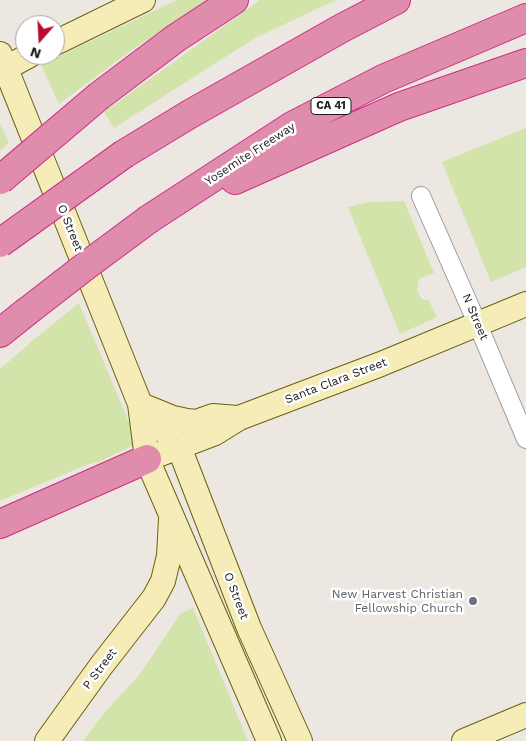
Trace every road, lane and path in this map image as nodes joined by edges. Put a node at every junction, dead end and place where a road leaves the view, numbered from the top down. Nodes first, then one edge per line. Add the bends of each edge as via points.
1 (143, 0) edge
2 (234, 0) edge
3 (396, 0) edge
4 (526, 18) edge
5 (65, 38) edge
6 (15, 60) edge
7 (526, 64) edge
8 (2, 65) edge
9 (0, 180) edge
10 (421, 196) dead end
11 (149, 220) junction
12 (0, 243) edge
13 (526, 304) edge
14 (478, 324) junction
15 (0, 333) edge
16 (140, 404) junction
17 (239, 418) junction
18 (526, 439) edge
19 (179, 447) junction
20 (147, 459) junction
21 (172, 515) junction
22 (0, 524) edge
23 (203, 585) junction
24 (154, 598) junction
25 (526, 715) edge
26 (47, 741) edge
27 (269, 741) edge
28 (300, 741) edge
29 (464, 741) edge

1 - 5 street
2 - 9 highway, bridge via 176,38 99,96
3 - 12 highway, bridge via 124,154
4 - 11 highway, Yosemite Freeway / CA 41 via 383,79 292,126
6 - 8 street
7 - 11 highway via 399,107
8 - 16 street, O Street
10 - 14 street, N Street
11 - 15 highway, Yosemite Freeway / CA 41, bridge
13 - 14 street, Santa Clara Street
14 - 17 street, Santa Clara Street
14 - 18 street, N Street
16 - 17 street via 187,421 196,422 213,416
16 - 19 street, O Street
16 - 20 street, O Street
17 - 19 street, Santa Clara Street via 215,433
19 - 20 street, Santa Clara Street
19 - 28 street, O Street via 249,628
20 - 21 street, O Street
20 - 22 highway
21 - 23 street, O Street
21 - 24 street, P Street via 169,556 163,581
23 - 24 street, P Street via 169,585
23 - 27 street, O Street
24 - 26 street, P Street
25 - 29 street

